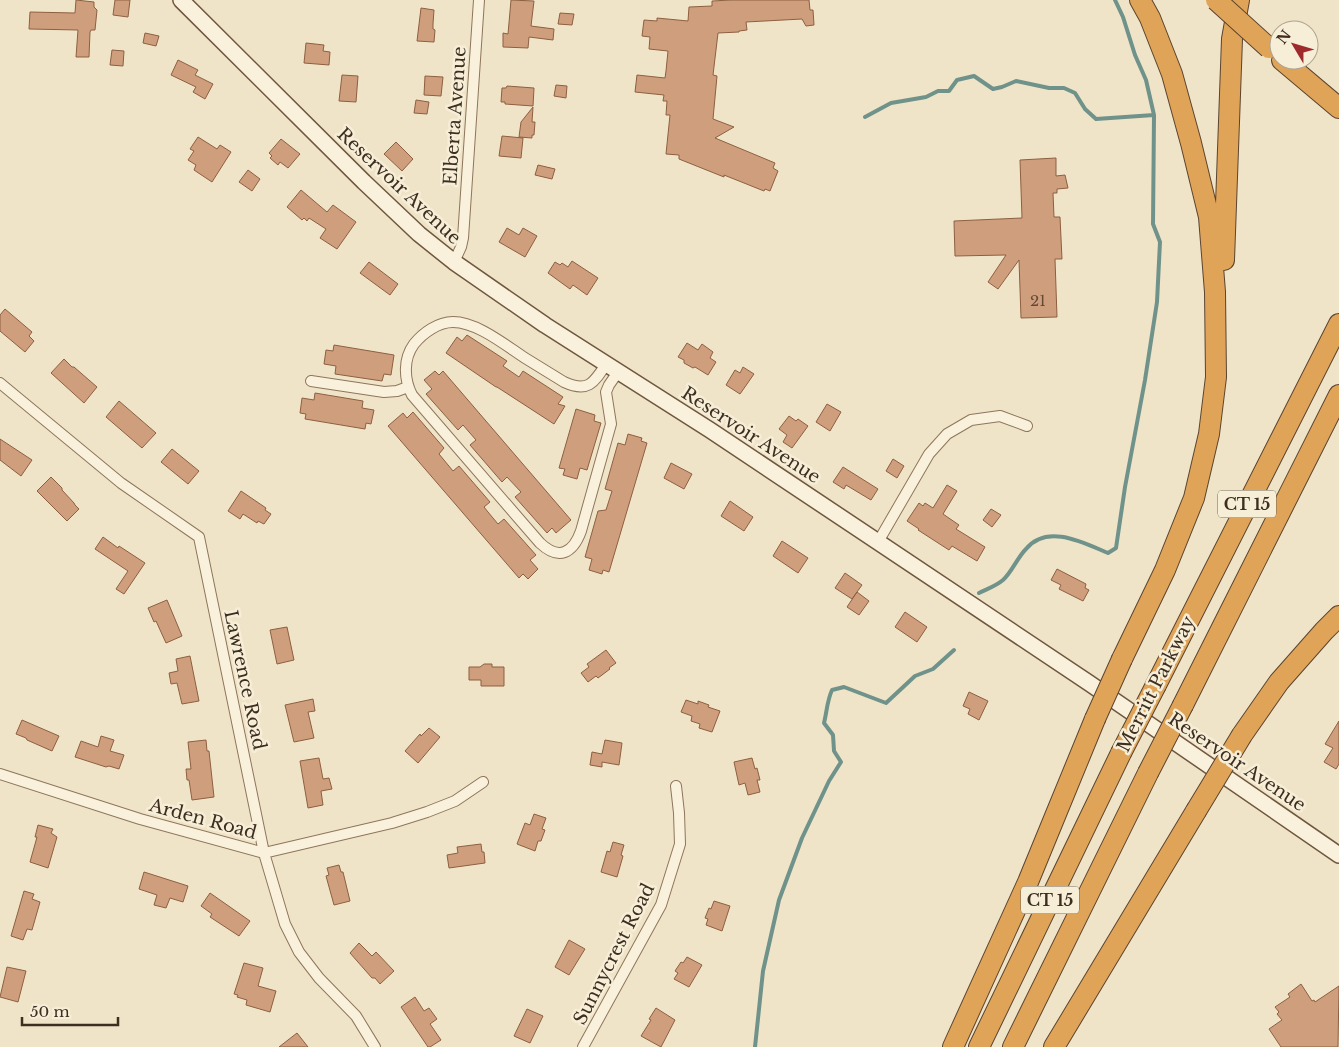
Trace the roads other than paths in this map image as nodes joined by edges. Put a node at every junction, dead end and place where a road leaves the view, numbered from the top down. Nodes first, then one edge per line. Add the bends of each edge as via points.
1 (181, 0) edge
2 (479, 0) edge
3 (1140, 0) edge
4 (1216, 0) edge
5 (1239, 0) edge
6 (1269, 48) edge
7 (1295, 70) edge
8 (1339, 108) edge
9 (454, 262) junction
10 (1339, 324) edge
11 (612, 368) junction
12 (1216, 377) junction
13 (311, 381) dead end
14 (0, 383) edge
15 (408, 387) junction
16 (1339, 395) edge
17 (1027, 426) dead end
18 (878, 542) junction
19 (1339, 616) edge
20 (0, 776) edge
21 (482, 782) dead end
22 (676, 786) dead end
23 (264, 853) junction
24 (1339, 855) edge
25 (375, 1047) edge
26 (583, 1047) edge
27 (953, 1047) edge
28 (979, 1047) edge
29 (1013, 1047) edge
30 (1054, 1047) edge

1 - 9 main road, Reservoir Avenue via 377,195
2 - 9 street, Elberta Avenue via 463,238
3 - 12 highway via 1172,74 1209,217 1215,292
4 - 6 highway, bridge
5 - 12 highway via 1232,39 1223,284
7 - 8 highway
9 - 11 main road, Reservoir Avenue
10 - 28 highway, Merritt Parkway / CT 15, bridge via 1121,753
11 - 15 street via 593,383 571,385 481,330 449,322 421,336 412,347 406,365
11 - 15 street via 606,392 611,427 575,546 559,553 540,544
11 - 18 main road, Reservoir Avenue
12 - 27 highway, bridge via 1209,434 1194,498
13 - 15 street via 384,392
14 - 23 street, Lawrence Road via 121,483 199,537
16 - 29 highway, Merritt Parkway / CT 15, bridge
17 - 18 street via 1000,416 971,420 947,434 929,454
18 - 24 main road, Reservoir Avenue
19 - 30 highway, bridge via 1279,682 1242,735
20 - 23 street, Arden Road
21 - 23 street, Arden Road via 455,801 427,812
22 - 26 street, Sunnycrest Road via 680,844 661,905
23 - 25 street, Lawrence Road via 285,924 299,952 356,1016

